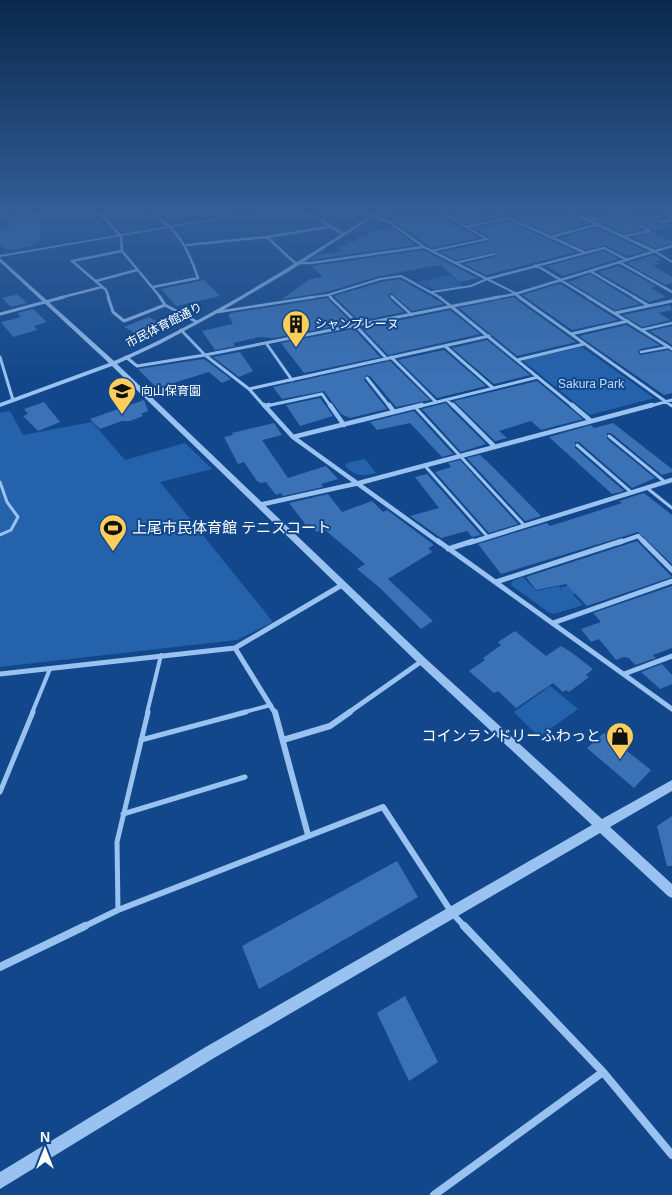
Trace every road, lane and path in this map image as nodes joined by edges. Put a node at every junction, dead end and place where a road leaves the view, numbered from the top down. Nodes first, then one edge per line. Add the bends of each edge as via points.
1 (10, 268) edge
2 (80, 268) edge
3 (195, 268) edge
4 (287, 268) edge
5 (465, 268) edge
6 (526, 268) edge
7 (540, 268) edge
8 (600, 268) edge
9 (628, 268) edge
10 (137, 270) joint
11 (590, 271) junction
12 (487, 279) junction
13 (560, 280) junction
14 (96, 281) junction
15 (102, 287) junction
16 (153, 287) junction
17 (432, 292) junction
18 (672, 292) edge
19 (516, 294) junction
20 (328, 295) junction
21 (391, 296) dead end
22 (672, 301) edge
23 (46, 303) junction
24 (166, 305) junction
25 (649, 306) junction
26 (452, 307) junction
27 (215, 312) junction
28 (0, 314) edge
29 (412, 314) junction
30 (615, 314) junction
31 (628, 321) junction
32 (197, 322) junction
33 (672, 323) edge
34 (357, 325) junction
35 (181, 330) junction
36 (642, 330) junction
37 (571, 334) junction
38 (489, 336) junction
39 (266, 343) junction
40 (584, 344) junction
41 (445, 346) junction
42 (671, 347) edge
43 (642, 352) dead end
44 (206, 355) junction
45 (0, 357) edge
46 (126, 357) junction
47 (389, 358) junction
48 (517, 360) junction
49 (113, 363) junction
50 (538, 377) junction
51 (367, 378) dead end
52 (292, 380) junction
53 (493, 388) junction
54 (249, 389) junction
55 (13, 400) junction
56 (447, 400) junction
57 (672, 400) edge
58 (436, 402) junction
59 (666, 402) junction
60 (0, 404) edge
61 (266, 406) junction
62 (672, 406) edge
63 (415, 408) junction
64 (394, 412) junction
65 (591, 421) junction
66 (344, 425) junction
67 (609, 436) dead end
68 (294, 437) junction
69 (577, 445) dead end
70 (495, 447) junction
71 (461, 456) junction
72 (425, 466) junction
73 (672, 480) edge
74 (0, 482) edge
75 (665, 482) junction
76 (359, 483) junction
77 (647, 488) junction
78 (631, 492) junction
79 (259, 504) junction
80 (672, 508) edge
81 (524, 525) junction
82 (0, 535) edge
83 (487, 536) junction
84 (448, 549) junction
85 (672, 570) edge
86 (672, 581) edge
87 (496, 582) junction
88 (342, 585) junction
89 (553, 623) junction
90 (235, 648) junction
91 (161, 655) junction
92 (672, 656) edge
93 (422, 661) junction
94 (50, 669) junction
95 (0, 674) edge
96 (624, 674) junction
97 (271, 705) junction
98 (672, 709) edge
99 (141, 740) junction
100 (283, 740) junction
101 (245, 777) dead end
102 (672, 785) edge
103 (0, 792) edge
104 (123, 814) junction
105 (603, 826) junction
106 (308, 835) junction
107 (672, 892) edge
108 (118, 910) junction
109 (452, 913) junction
110 (0, 966) edge
111 (604, 1072) junction
112 (672, 1155) edge
113 (0, 1181) edge
114 (434, 1195) edge

1 - 23 street
2 - 14 street
3 - 16 street via 198,278
4 - 27 street, 市民体育館通り
5 - 12 street
6 - 12 street
7 - 13 street
8 - 11 street
9 - 18 street
10 - 14 street
10 - 16 street
11 - 13 street
11 - 25 street
12 - 17 lane via 471,286
12 - 19 lane
13 - 19 street
13 - 30 street
14 - 15 street
15 - 23 street
15 - 24 street via 113,312 124,321
16 - 24 street
17 - 20 lane via 401,276
17 - 26 lane
19 - 26 street
19 - 37 street
20 - 27 lane
20 - 34 lane
21 - 29 lane
22 - 25 street
23 - 28 street
23 - 49 street
24 - 32 street
25 - 30 street
26 - 29 street
26 - 38 street
27 - 32 street, 市民体育館通り
29 - 34 street
30 - 31 street
31 - 36 street
31 - 37 street
32 - 35 street, 市民体育館通り
33 - 36 lane
34 - 39 street
34 - 47 street
35 - 44 street
35 - 46 street, 市民体育館通り
36 - 42 street
37 - 40 street
38 - 41 street
38 - 48 street
39 - 44 street
39 - 52 street
40 - 48 street
40 - 59 street
41 - 47 street
41 - 53 street
42 - 43 lane
44 - 46 street via 137,366
44 - 54 street
45 - 55 street
46 - 49 street, 市民体育館通り
47 - 52 street
47 - 58 street
48 - 50 street
49 - 55 street, 市民体育館通り
49 - 79 street
50 - 53 street
50 - 65 street
51 - 64 street
52 - 54 street
53 - 56 street
54 - 61 street
55 - 60 street, 市民体育館通り
56 - 58 street
56 - 70 street
57 - 59 street
58 - 63 street
59 - 62 street
59 - 65 street
61 - 66 street via 322,394
61 - 68 street
63 - 64 street
63 - 71 lane
64 - 66 street
65 - 70 street
66 - 68 street
67 - 75 lane
68 - 76 street
69 - 78 lane
70 - 71 street
71 - 72 street
71 - 81 lane
72 - 76 street
72 - 83 lane
73 - 75 street
74 - 82 lane via 7,502 18,517 11,530
75 - 77 street
76 - 79 street
76 - 84 street
77 - 78 street
77 - 80 lane
78 - 81 street
79 - 88 street
81 - 83 street
83 - 84 street
84 - 87 street
85 - 87 street via 638,536
86 - 89 street
87 - 89 street
88 - 90 street
88 - 93 street
89 - 96 street
90 - 91 street
90 - 97 street
91 - 94 street
91 - 99 lane
92 - 96 street
93 - 100 street via 330,726
93 - 105 street
94 - 95 street
94 - 103 lane
96 - 98 street
97 - 99 lane
97 - 100 street
99 - 104 lane
100 - 106 street
101 - 104 lane
102 - 105 street
104 - 108 lane via 117,842
105 - 107 street
105 - 109 street
106 - 108 street
106 - 109 street via 383,807
108 - 110 street
109 - 111 street
109 - 113 street via 209,1053
111 - 112 street
111 - 114 street

